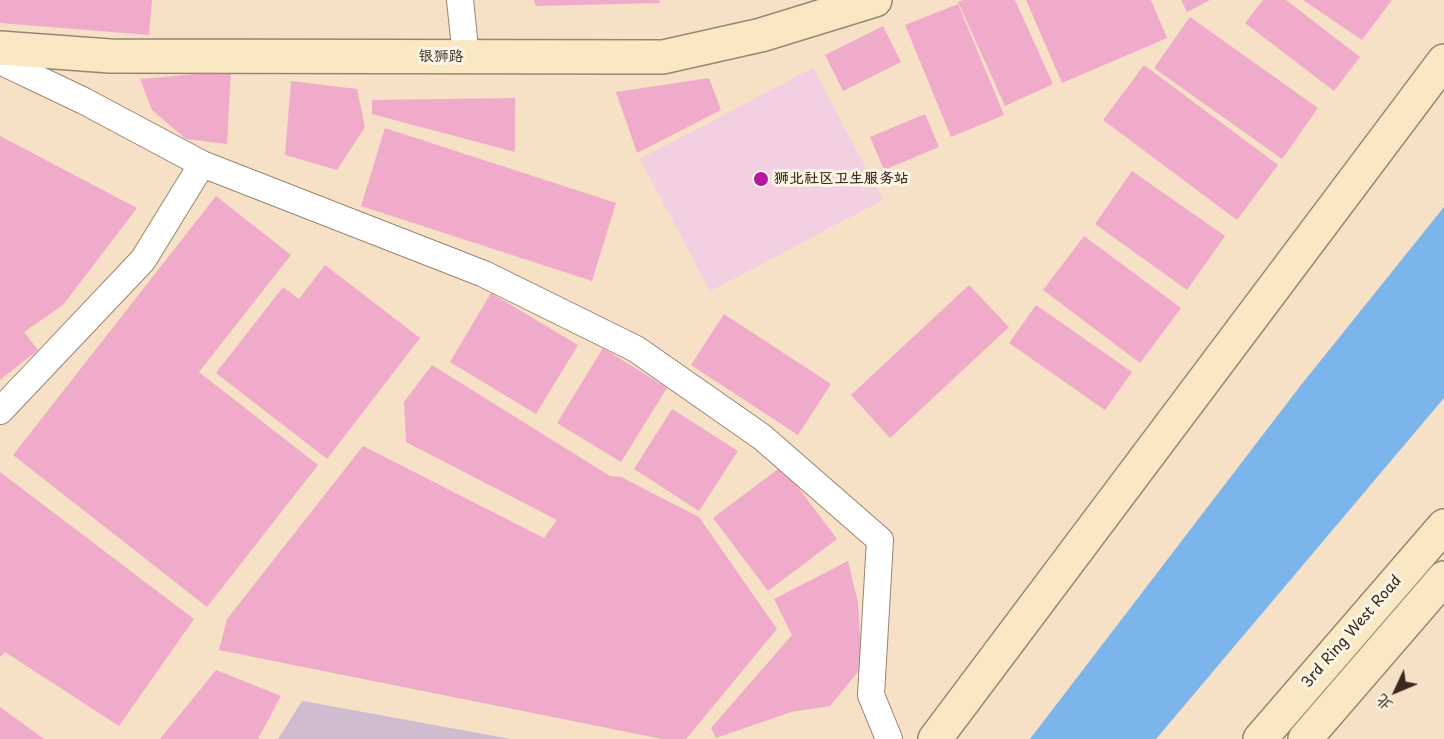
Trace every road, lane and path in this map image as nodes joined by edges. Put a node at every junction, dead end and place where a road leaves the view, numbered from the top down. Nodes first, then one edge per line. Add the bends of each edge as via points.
1 (460, 0) edge
2 (875, 0) edge
3 (0, 48) edge
4 (466, 57) junction
5 (0, 61) edge
6 (1444, 61) edge
7 (202, 164) junction
8 (0, 411) edge
9 (1444, 526) edge
10 (1444, 578) edge
11 (889, 739) edge
12 (935, 739) edge
13 (1260, 739) edge
14 (1305, 739) edge

1 - 4 street
2 - 4 main road, 银狮路 via 761,35 663,57
3 - 4 main road, 银狮路 via 110,56
5 - 7 street
6 - 12 main road
7 - 8 street via 143,260
7 - 11 street via 484,274 636,349 762,437 880,540 871,695
9 - 13 main road, 3rd Ring West Road
10 - 14 main road

